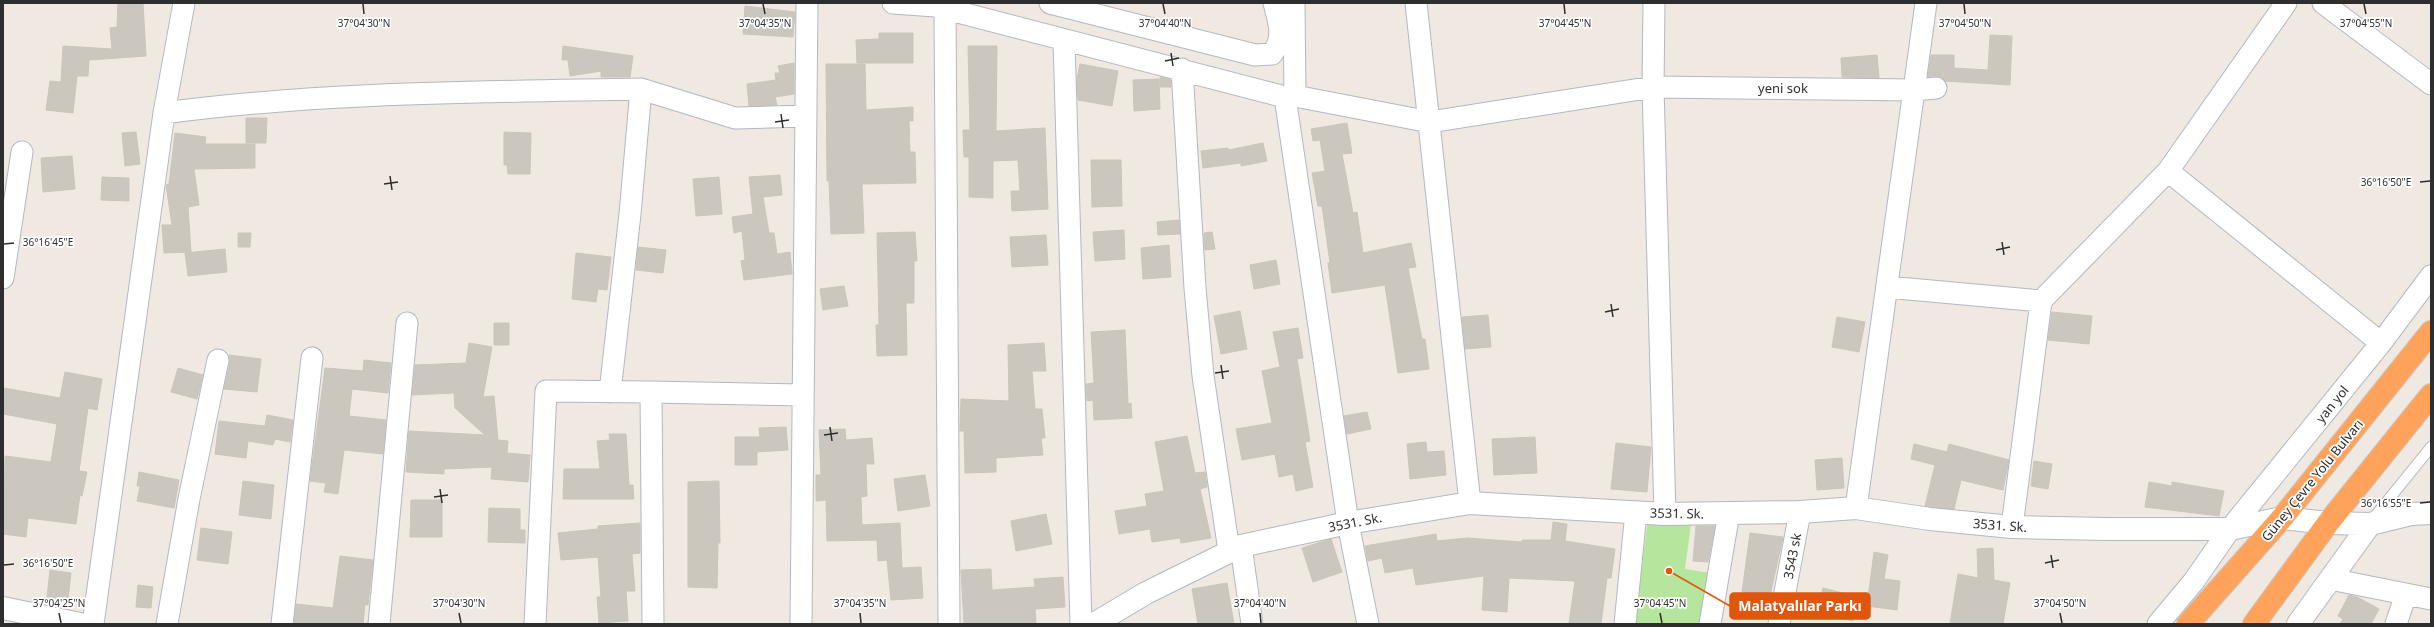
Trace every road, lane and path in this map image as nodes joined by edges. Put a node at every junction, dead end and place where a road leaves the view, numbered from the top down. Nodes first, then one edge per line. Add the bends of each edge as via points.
1 (184, 3) edge
2 (807, 3) edge
3 (893, 3) edge
4 (1050, 3) edge
5 (1274, 3) edge
6 (1294, 3) edge
7 (1416, 3) edge
8 (1654, 3) edge
9 (1926, 3) edge
10 (2286, 3) edge
11 (2323, 3) edge
12 (945, 8) junction
13 (1064, 40) junction
14 (1182, 69) junction
15 (2431, 84) edge
16 (1653, 87) junction
17 (1936, 88) dead end
18 (641, 89) junction
19 (1914, 90) junction
20 (1290, 97) junction
21 (164, 113) junction
22 (806, 116) junction
23 (1430, 122) junction
24 (22, 152) dead end
25 (2168, 171) junction
26 (2431, 276) edge
27 (3, 278) edge
28 (1887, 287) junction
29 (2041, 301) junction
30 (406, 323) dead end
31 (2431, 332) edge
32 (2381, 343) junction
33 (312, 358) dead end
34 (218, 360) dead end
35 (610, 392) junction
36 (651, 392) junction
37 (803, 395) junction
38 (2431, 395) edge
39 (2431, 448) edge
40 (1470, 503) junction
41 (1856, 508) junction
42 (1636, 512) junction
43 (1800, 512) junction
44 (1729, 513) junction
45 (2431, 513) edge
46 (1665, 514) junction
47 (2282, 518) junction
48 (1348, 523) junction
49 (2328, 523) junction
50 (2370, 524) junction
51 (2012, 527) junction
52 (2230, 529) junction
53 (1235, 549) junction
54 (2330, 580) junction
55 (2406, 594) junction
56 (2431, 599) edge
57 (11, 614) edge
58 (80, 624) edge
59 (93, 624) edge
60 (167, 624) edge
61 (282, 624) edge
62 (379, 624) edge
63 (535, 624) edge
64 (653, 624) edge
65 (801, 624) edge
66 (949, 624) edge
67 (1081, 624) edge
68 (1094, 624) edge
69 (1252, 624) edge
70 (1368, 624) edge
71 (1625, 624) edge
72 (1710, 624) edge
73 (1779, 624) edge
74 (2158, 624) edge
75 (2188, 624) edge
76 (2254, 624) edge
77 (2298, 624) edge
78 (2396, 624) edge

1 - 21 street
2 - 22 street
3 - 12 street, yeni sok
4 - 5 street via 1255,55 1272,54 1278,46 1282,33
6 - 20 street
7 - 23 street
8 - 16 street
9 - 19 street
10 - 25 street
11 - 15 street
12 - 13 street, yeni sok
12 - 66 street
13 - 14 street, yeni sok
13 - 67 street
14 - 20 street, yeni sok
14 - 53 street via 1195,296 1203,376
16 - 19 street, yeni sok
16 - 23 street, yeni sok
16 - 46 street
17 - 19 street, yeni sok
18 - 21 street via 452,92 226,105
18 - 22 street via 735,118
18 - 35 street
19 - 28 street
20 - 23 street, yeni sok
20 - 48 street
21 - 59 street
22 - 37 street
23 - 40 street
24 - 27 street
25 - 29 street
25 - 32 street
26 - 32 street, yan yol
28 - 29 street
28 - 41 street
29 - 51 street
30 - 62 street
31 - 47 highway, Güney Çevre Yolu Bulvarı
32 - 52 street, yan yol
33 - 61 street
34 - 60 street via 189,498
35 - 36 street
35 - 63 street via 546,391
36 - 37 street
36 - 64 street
37 - 65 street
38 - 49 highway
39 - 50 lane
40 - 42 street, 3531. Sk.
40 - 48 street, 3531. Sk.
41 - 43 street, 3531. Sk.
41 - 51 street, 3531. Sk.
42 - 46 street, 3531. Sk.
42 - 71 street
43 - 44 street, 3531. Sk.
43 - 73 street, 3543 sk
44 - 46 street, 3531. Sk.
44 - 72 street
45 - 50 street, 3531. Sk. via 2411,514
47 - 49 street, 3531. Sk.
47 - 52 street, 3531. Sk.
47 - 75 highway, Güney Çevre Yolu Bulvarı
48 - 53 street, 3531. Sk.
48 - 70 street
49 - 50 street, 3531. Sk.
49 - 76 highway
50 - 54 street
51 - 52 street, 3531. Sk.
52 - 74 street, yan yol via 2194,581
53 - 68 street, 3531. Sk. via 1146,593
53 - 69 street
54 - 55 street
54 - 77 street
55 - 56 street
55 - 78 street
57 - 58 street

